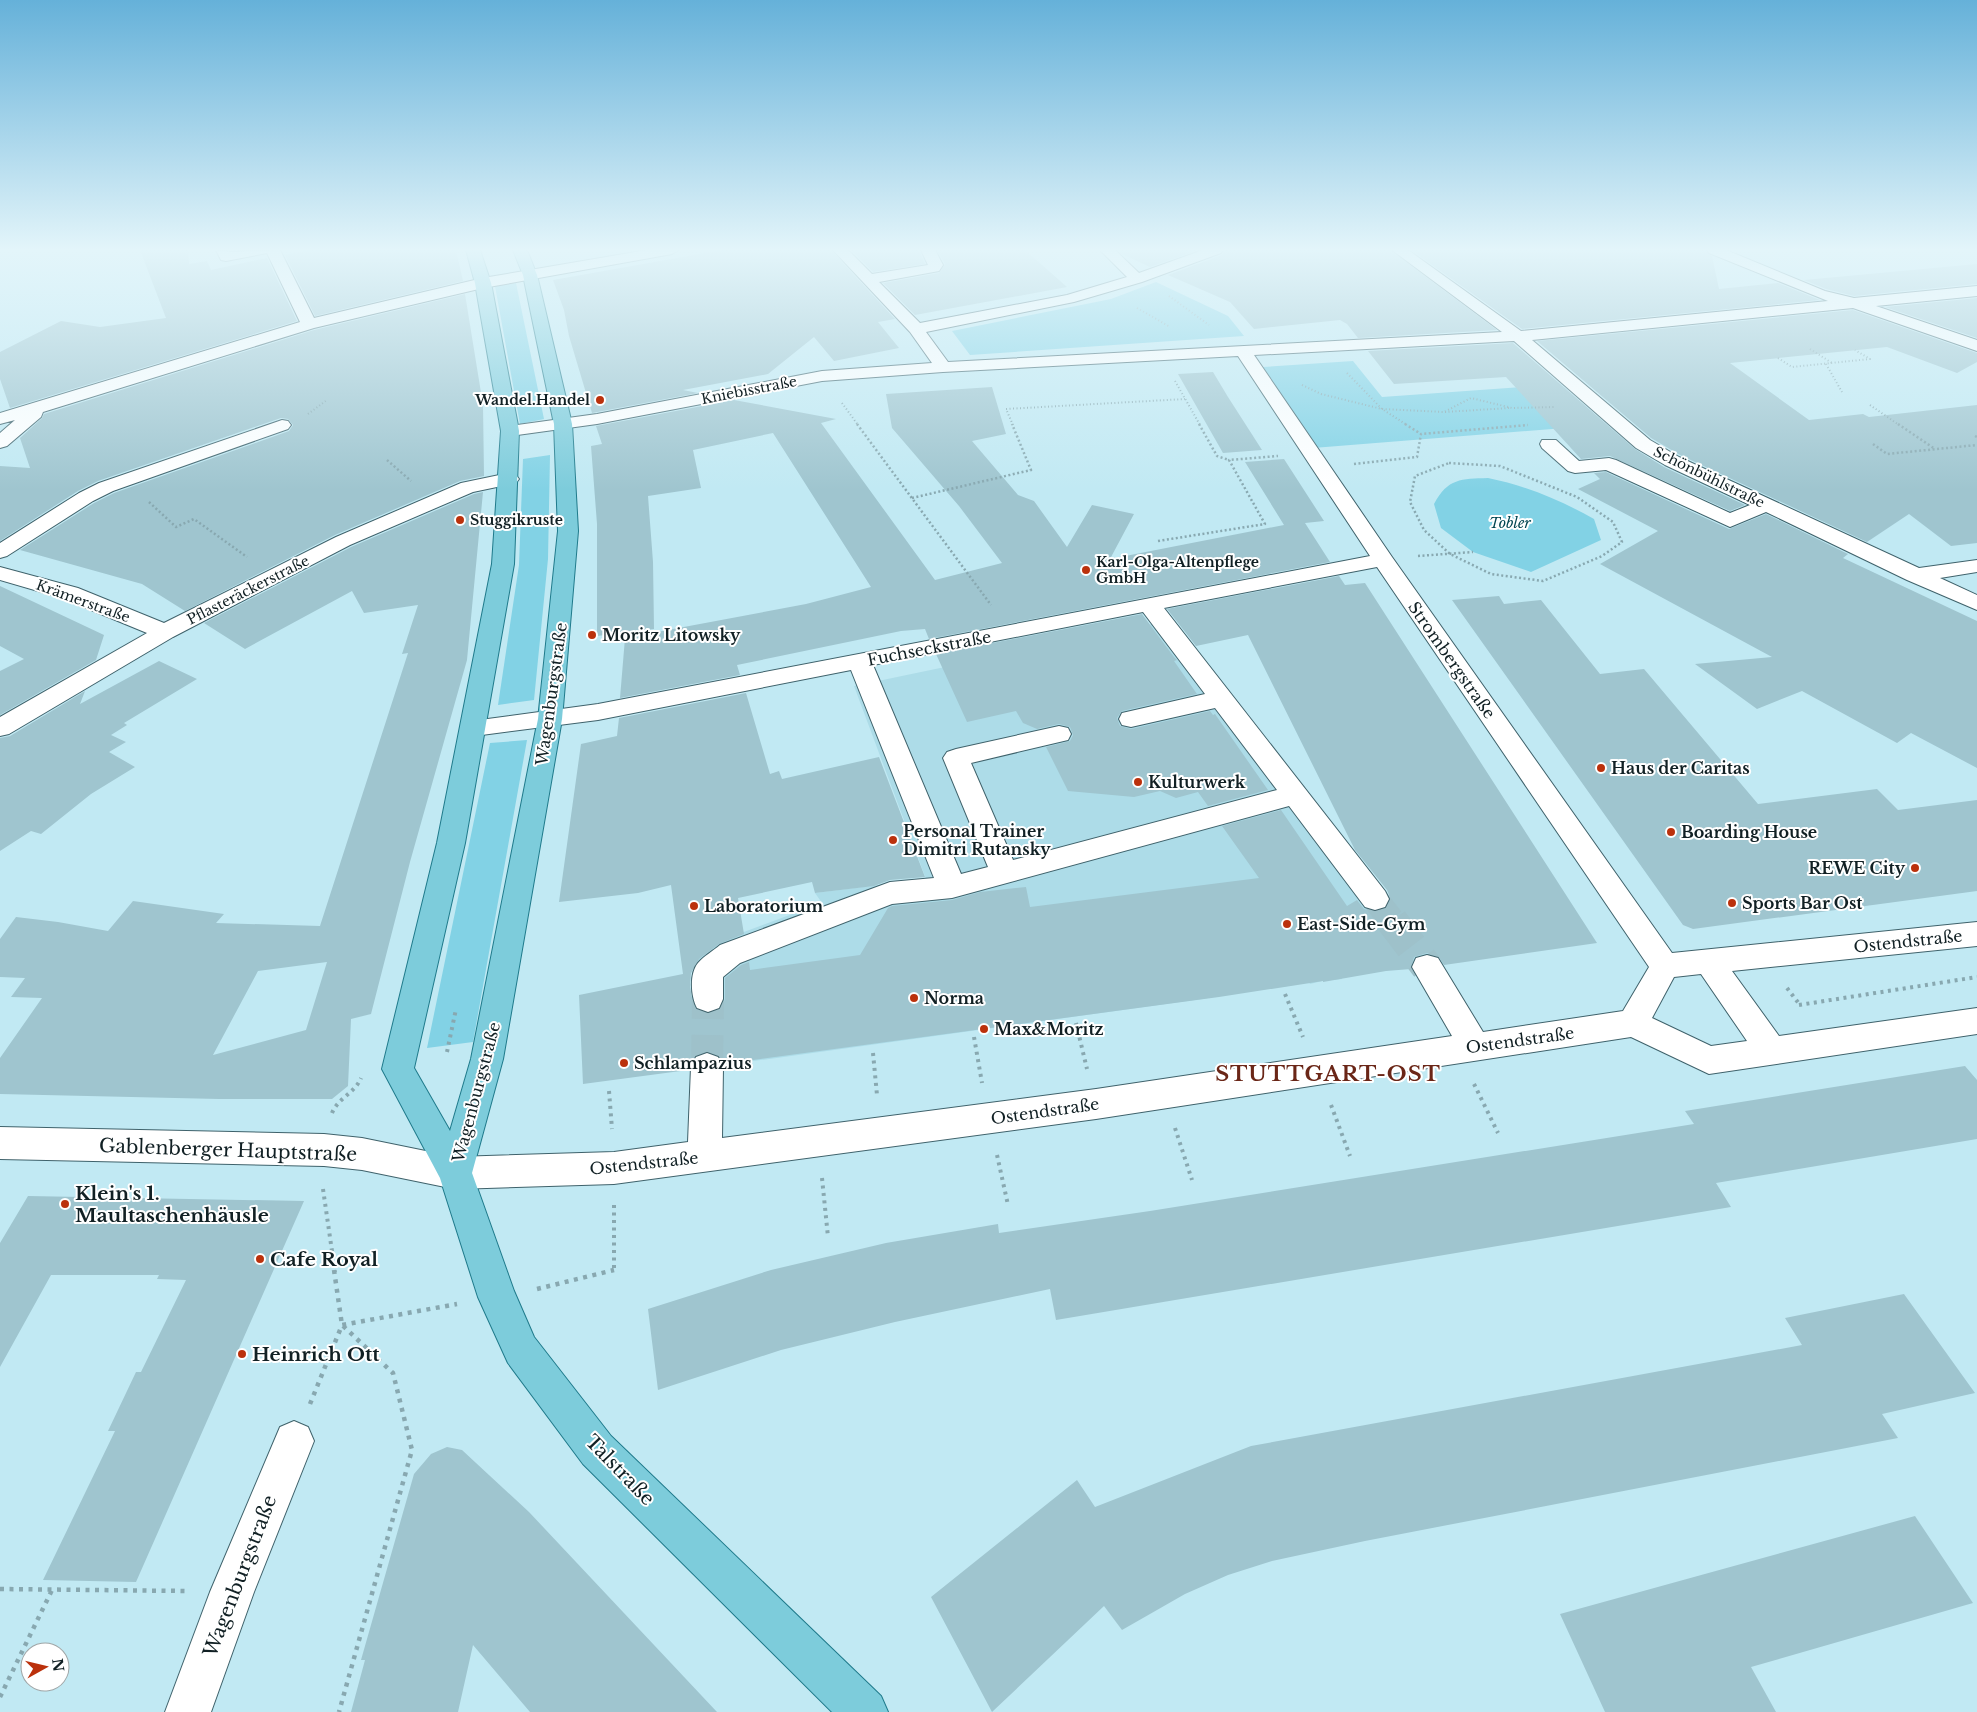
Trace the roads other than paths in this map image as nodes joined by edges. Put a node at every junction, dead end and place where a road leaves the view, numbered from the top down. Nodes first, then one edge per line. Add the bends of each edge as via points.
1 (290, 330) edge
2 (491, 330) edge
3 (542, 330) edge
4 (917, 330) edge
5 (1510, 330) edge
6 (1583, 330) edge
7 (1931, 330) edge
8 (1518, 336) junction
9 (1977, 346) edge
10 (1249, 356) junction
11 (943, 367) junction
12 (42, 408) junction
13 (0, 419) edge
14 (282, 424) dead end
15 (563, 424) junction
16 (510, 431) junction
17 (0, 442) edge
18 (1549, 444) dead end
19 (509, 479) junction
20 (1765, 505) junction
21 (0, 552) edge
22 (1383, 560) junction
23 (1977, 566) edge
24 (0, 573) edge
25 (1915, 575) junction
26 (1977, 603) edge
27 (1149, 604) junction
28 (165, 632) junction
29 (860, 662) junction
30 (1223, 698) junction
31 (550, 719) junction
32 (1131, 719) dead end
33 (0, 728) edge
34 (474, 728) junction
35 (1060, 734) dead end
36 (1295, 795) junction
37 (1004, 873) junction
38 (952, 887) junction
39 (1375, 899) tunnel mouth
40 (1977, 934) edge
41 (1710, 962) junction
42 (1665, 966) junction
43 (1427, 968) tunnel mouth
44 (708, 999) tunnel mouth
45 (1977, 1021) edge
46 (1633, 1023) junction
47 (1466, 1047) junction
48 (1772, 1051) junction
49 (706, 1067) tunnel mouth
50 (0, 1143) edge
51 (705, 1156) junction
52 (455, 1173) junction
53 (294, 1441) road end
54 (188, 1712) edge
55 (865, 1712) edge

1 - 12 street
2 - 16 main road, Wagenburgstraße
3 - 15 main road, Wagenburgstraße
4 - 11 street
5 - 8 street, Schönbühlstraße
6 - 8 street, Kniebisstraße
7 - 9 street
8 - 10 street, Kniebisstraße via 1324,346
8 - 20 street, Schönbühlstraße via 1643,444
10 - 11 street, Kniebisstraße via 1161,355
10 - 22 street, Strombergstraße
11 - 15 street, Kniebisstraße via 822,376
12 - 13 street
12 - 17 street
14 - 21 street via 106,487
15 - 16 street, Kniebisstraße
15 - 31 main road, Wagenburgstraße via 568,531
16 - 19 main road, Wagenburgstraße
18 - 20 street via 1575,467 1609,464 1730,521
19 - 28 street, Pflasteräckerstraße via 468,487 343,541
19 - 34 main road, Wagenburgstraße via 503,564
20 - 25 street, Schönbühlstraße
22 - 27 street, Fuchseckstraße
22 - 42 street, Strombergstraße
23 - 25 street
24 - 28 street, Krämerstraße via 70,593
25 - 26 street, Schönbühlstraße
27 - 29 street, Fuchseckstraße
27 - 30 street
28 - 33 street, Pflasteräckerstraße
29 - 31 street, Fuchseckstraße
29 - 38 street
30 - 32 street
30 - 36 street
31 - 34 street, Fuchseckstraße
31 - 52 main road, Wagenburgstraße via 487,1059
34 - 52 main road, Wagenburgstraße via 451,843 398,1069
35 - 37 street via 956,758
36 - 37 street
36 - 39 street
37 - 38 street
38 - 44 street via 890,893 730,954 708,972
40 - 41 street, Ostendstraße
41 - 42 street, Ostendstraße
41 - 48 street
42 - 46 street
43 - 47 street
45 - 48 street
46 - 47 street, Ostendstraße
46 - 48 street via 1708,1060
47 - 51 street, Ostendstraße via 1096,1104
49 - 51 street
50 - 52 street, Gablenberger Hauptstraße via 324,1150 362,1154
51 - 52 street, Ostendstraße via 614,1168
52 - 55 main road, Talstraße via 497,1297 521,1350 597,1450
53 - 54 street, Wagenburgstraße via 232,1592

